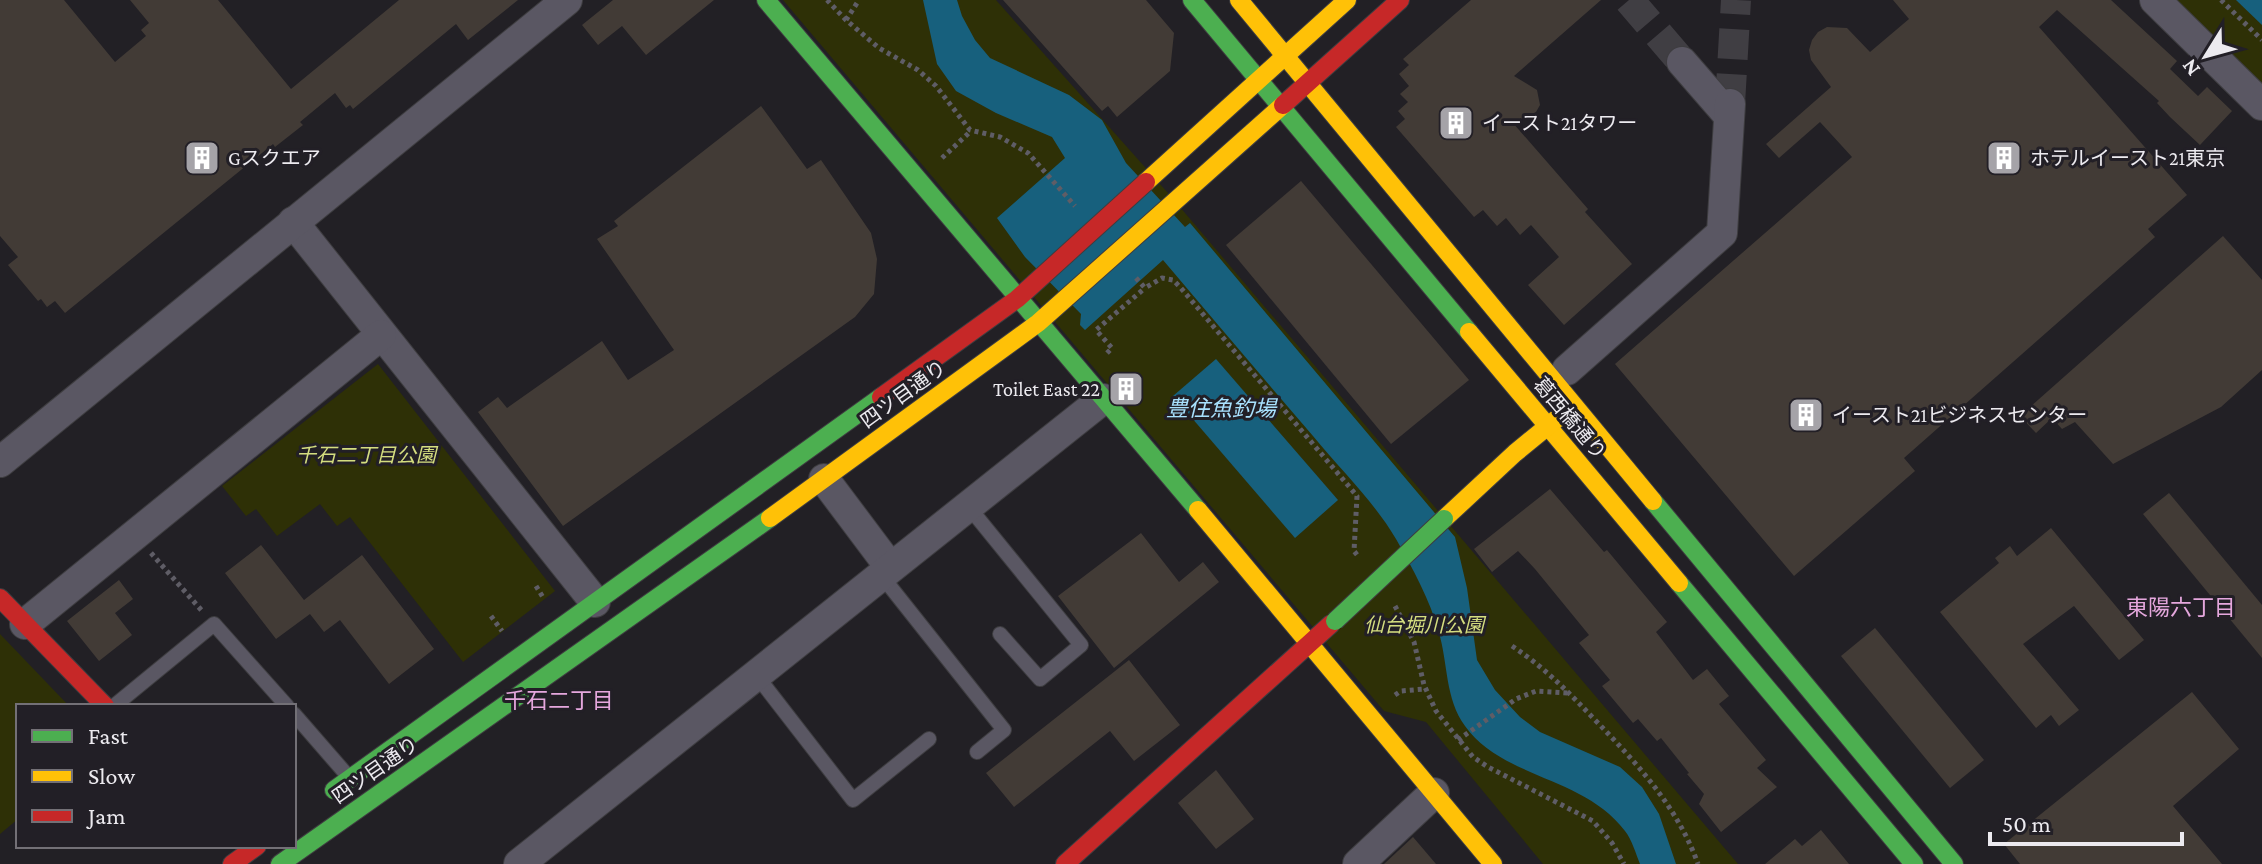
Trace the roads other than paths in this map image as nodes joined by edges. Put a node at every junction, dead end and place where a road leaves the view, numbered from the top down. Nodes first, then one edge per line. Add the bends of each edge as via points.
1 (567, 0) edge
2 (766, 0) edge
3 (1192, 0) edge
4 (1239, 0) edge
5 (1347, 0) edge
6 (1400, 0) edge
7 (2155, 0) edge
8 (1285, 55) junction
9 (1682, 62) tunnel mouth
10 (1258, 79) junction
11 (1308, 83) junction
12 (2262, 105) edge
13 (1281, 107) junction
14 (293, 222) junction
15 (1017, 299) junction
16 (1038, 323) junction
17 (381, 335) junction
18 (1567, 370) dead end
19 (1103, 399) junction
20 (1574, 404) junction
21 (1548, 426) junction
22 (0, 462) edge
23 (824, 479) junction
24 (968, 506) junction
25 (886, 571) junction
26 (0, 598) edge
27 (595, 602) junction
28 (25, 624) junction
29 (1000, 634) dead end
30 (1311, 644) junction
31 (757, 676) junction
32 (103, 704) edge
33 (116, 704) edge
34 (285, 704) edge
35 (296, 716) edge
36 (929, 739) dead end
37 (977, 752) dead end
38 (350, 779) junction
39 (1434, 793) junction
40 (316, 803) dead end
41 (1072, 862) edge
42 (280, 864) edge
43 (519, 864) edge
44 (1358, 864) edge
45 (1493, 864) edge
46 (1914, 864) edge
47 (1954, 864) edge

1 - 14 street
2 - 15 main road
3 - 10 main road, 葛西橋通り
4 - 8 main road, 葛西橋通り
5 - 8 main road, 四ツ目通り
6 - 11 main road, 四ツ目通り
7 - 12 street
8 - 10 main road, 四ツ目通り
8 - 11 main road, 葛西橋通り
9 - 18 street via 1730,110 1722,233
10 - 13 main road, 葛西橋通り
10 - 15 main road, 四ツ目通り
11 - 13 main road, 四ツ目通り
11 - 20 main road, 葛西橋通り
13 - 16 main road, 四ツ目通り
13 - 21 main road, 葛西橋通り
14 - 17 street
14 - 22 street
15 - 16 main road
15 - 27 main road, 四ツ目通り
16 - 19 main road
16 - 23 main road, 四ツ目通り
17 - 27 street
17 - 28 street
19 - 24 street
19 - 30 main road
20 - 21 main road
20 - 47 main road, 葛西橋通り
21 - 30 main road, bridge
21 - 46 main road, 葛西橋通り
23 - 25 street
23 - 42 main road, 四ツ目通り
24 - 25 street
24 - 29 lane via 1081,645 1040,679
25 - 31 street
25 - 37 lane via 1004,730
26 - 28 main road
27 - 38 main road, 四ツ目通り
28 - 32 main road
30 - 39 main road
30 - 41 main road
31 - 36 lane via 853,800
31 - 43 street
33 - 34 lane via 214,624
35 - 38 lane
38 - 40 main road, 四ツ目通り
39 - 44 street
39 - 45 main road

